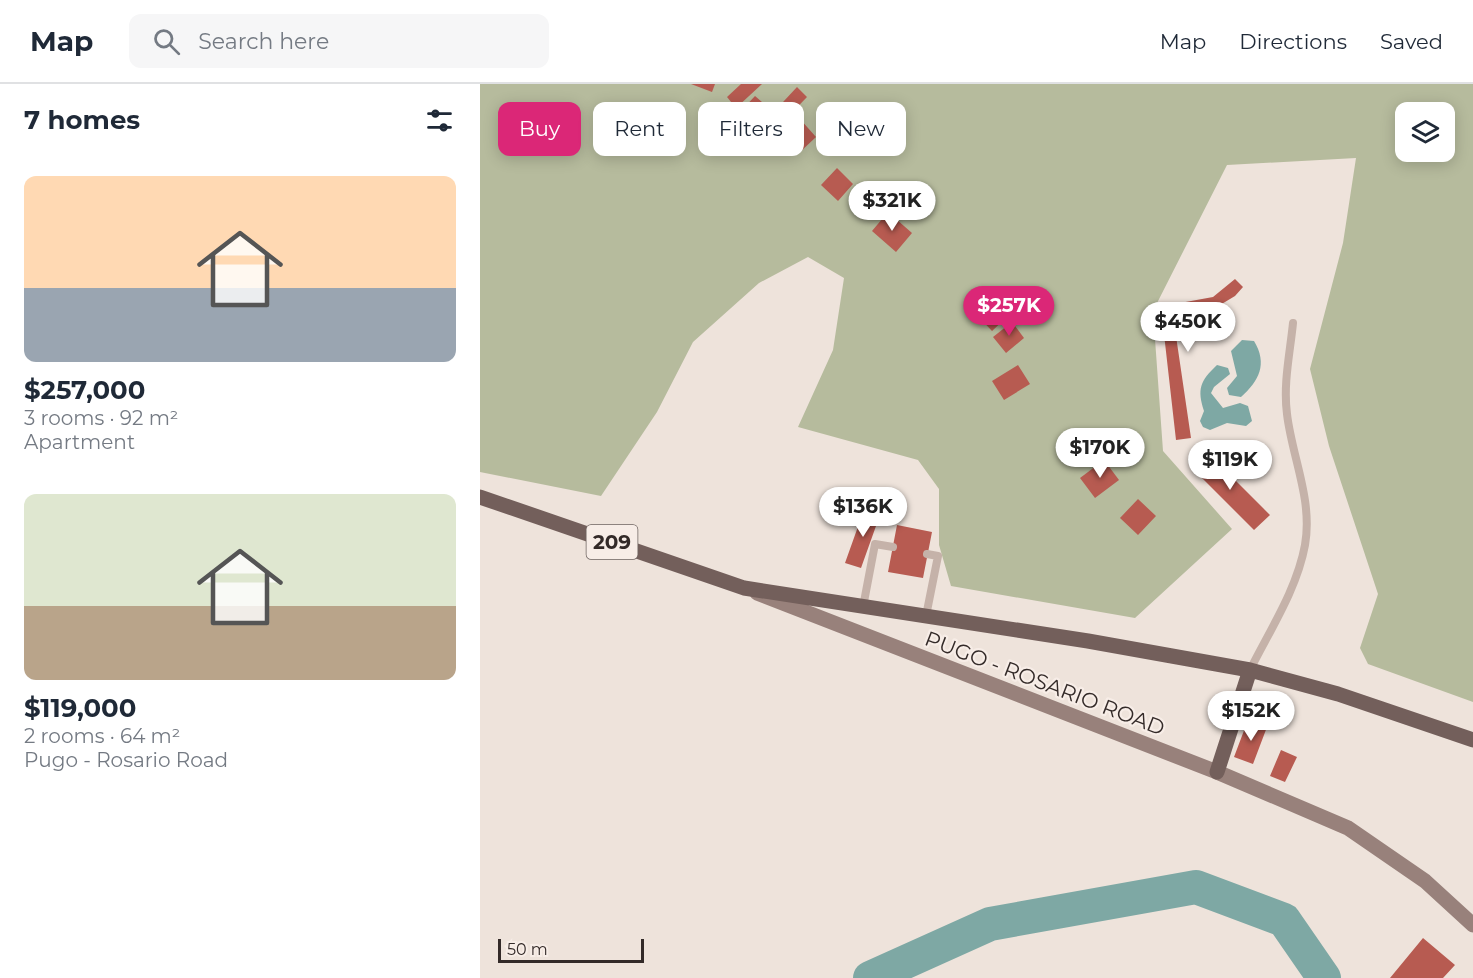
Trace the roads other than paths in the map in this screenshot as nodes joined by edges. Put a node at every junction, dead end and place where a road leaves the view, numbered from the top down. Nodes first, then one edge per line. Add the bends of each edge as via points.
1 (1293, 323) dead end
2 (480, 497) edge
3 (893, 547) dead end
4 (927, 554) dead end
5 (744, 588) junction
6 (863, 607) junction
7 (926, 616) junction
8 (1250, 670) junction
9 (1473, 740) edge
10 (1217, 772) junction
11 (1473, 925) edge

1 - 8 lane via 1285,391 1302,479 1306,543 1299,572
2 - 5 main road, PUGO - ROSARIO ROAD / 209
3 - 6 lane via 875,544
4 - 7 lane via 938,556
5 - 6 main road, PUGO - ROSARIO ROAD
5 - 10 main road, PUGO - ROSARIO ROAD / 209
6 - 7 main road, PUGO - ROSARIO ROAD
7 - 8 main road, PUGO - ROSARIO ROAD
8 - 9 main road, PUGO - ROSARIO ROAD via 1338,694
8 - 10 main road
10 - 11 main road, PUGO - ROSARIO ROAD / 209 via 1348,828 1425,881

